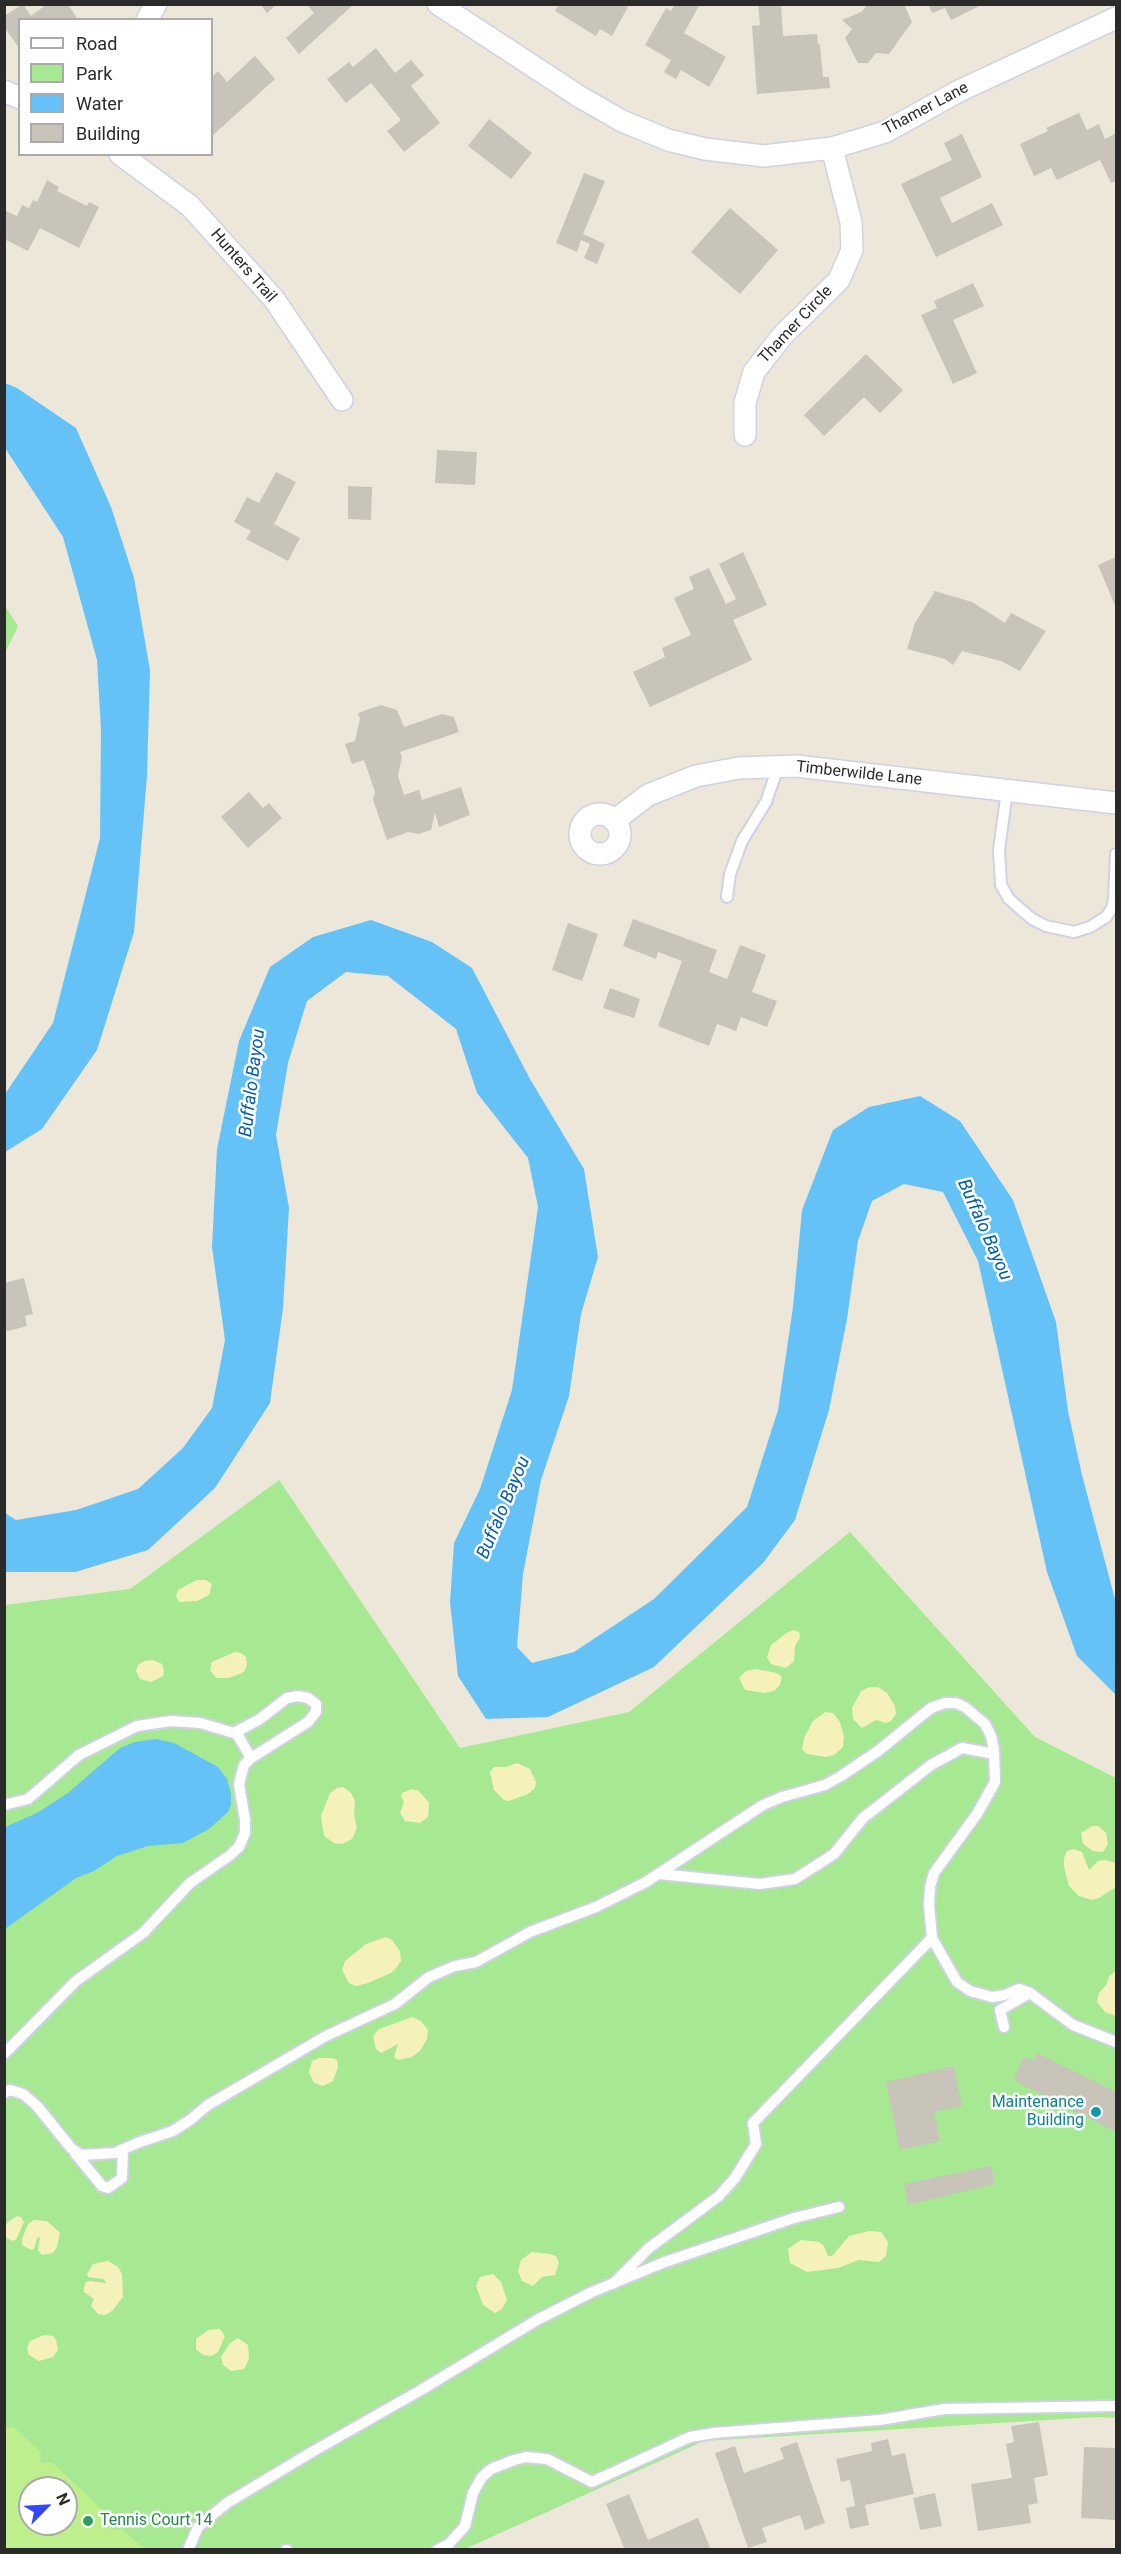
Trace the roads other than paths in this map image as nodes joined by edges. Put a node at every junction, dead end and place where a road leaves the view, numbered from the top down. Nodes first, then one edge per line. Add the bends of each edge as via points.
1 (156, 4) edge
2 (438, 4) edge
3 (148, 18) edge
4 (1116, 18) edge
5 (4, 91) edge
6 (18, 97) edge
7 (832, 148) junction
8 (123, 156) edge
9 (342, 400) dead end
10 (745, 435) dead end
11 (778, 767) junction
12 (1007, 791) junction
13 (1116, 803) edge
14 (614, 821) dead end
15 (1116, 854) edge
16 (727, 897) dead end
17 (236, 1732) junction
18 (994, 1754) junction
19 (250, 1758) junction
20 (4, 1805) edge
21 (659, 1874) junction
22 (932, 1938) junction
23 (1030, 1993) junction
24 (1004, 2027) dead end
25 (1116, 2042) edge
26 (4, 2054) edge
27 (4, 2093) edge
28 (71, 2148) junction
29 (123, 2150) junction
30 (839, 2207) dead end
31 (613, 2284) junction
32 (1116, 2406) edge
33 (188, 2550) edge
34 (437, 2550) edge

1 - 3 street
2 - 7 street, Thamer Lane via 622,121 668,140 764,156
4 - 7 street, Thamer Lane via 959,91 885,132
5 - 6 street
7 - 10 street, Thamer Circle via 851,222 852,250 839,280 783,336 754,372 745,403
8 - 9 street, Hunters Trail via 190,206 274,299
11 - 12 street, Timberwilde Lane
11 - 14 street, Timberwilde Lane via 739,768 696,776 648,795
11 - 16 lane via 766,802 742,841 730,874
12 - 13 street, Timberwilde Lane
12 - 15 lane via 999,850 1001,885 1009,899 1032,919 1074,932 1106,917 1112,908
17 - 19 lane
17 - 19 lane via 287,1698 308,1698 316,1704 316,1712 308,1722
17 - 20 lane via 171,1721 137,1726 79,1755 28,1799
18 - 21 lane via 962,1748 931,1765 863,1818 834,1854 795,1879 760,1884
18 - 21 lane via 985,1724 965,1707 945,1703 931,1708 841,1776 825,1785 763,1804
18 - 22 lane via 995,1782 990,1794 934,1873 929,1905
19 - 26 lane via 239,1784 245,1833 239,1847 190,1883 143,1933 76,1981
21 - 29 lane via 596,1907 530,1932 476,1962 440,1971 395,2004 326,2036 208,2105 181,2126
22 - 23 lane via 957,1982 970,1991 992,1997 1019,1989
22 - 31 lane via 753,2123 756,2144 719,2196 649,2248
23 - 24 lane via 1000,2010
23 - 25 lane via 1073,2025
27 - 28 lane via 10,2090 23,2094
28 - 29 lane via 81,2155 95,2156
28 - 29 lane via 95,2179 108,2188 122,2178
30 - 31 lane via 794,2218
31 - 33 lane via 537,2320 227,2503 198,2527
32 - 34 lane via 944,2409 880,2420 714,2433 690,2437 592,2482 547,2459 526,2457 491,2469 482,2477 473,2493 465,2526 449,2544

